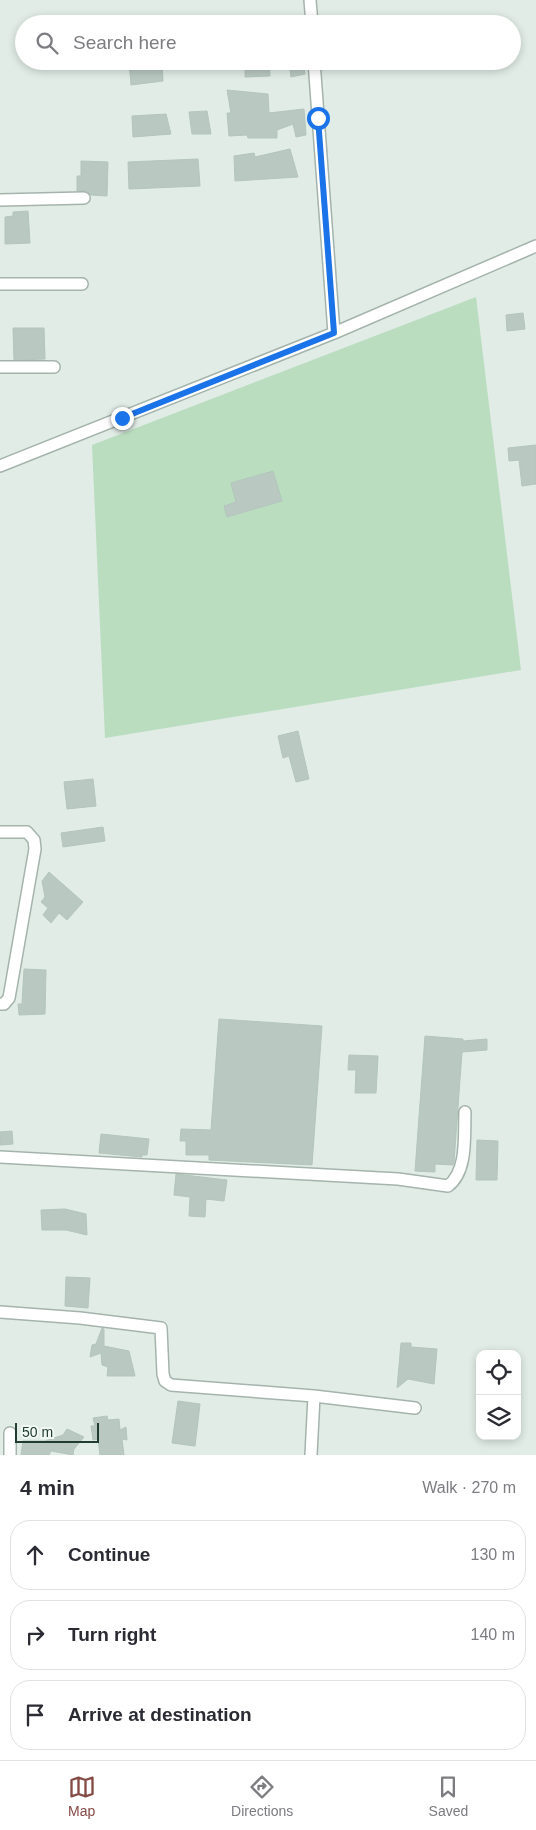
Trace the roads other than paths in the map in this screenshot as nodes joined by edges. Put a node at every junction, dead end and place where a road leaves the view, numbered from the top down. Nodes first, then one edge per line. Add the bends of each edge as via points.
1 (310, 0) edge
2 (311, 15) edge
3 (315, 70) edge
4 (84, 198) dead end
5 (0, 200) edge
6 (536, 246) edge
7 (0, 284) edge
8 (82, 284) dead end
9 (334, 333) junction
10 (54, 367) dead end
11 (0, 368) edge
12 (0, 466) edge
13 (0, 832) edge
14 (0, 1004) edge
15 (465, 1112) dead end
16 (0, 1157) edge
17 (0, 1312) edge
18 (314, 1396) junction
19 (415, 1408) dead end
20 (10, 1433) dead end
21 (10, 1455) edge
22 (311, 1455) edge

1 - 2 street
3 - 9 street
4 - 5 street
6 - 9 street
7 - 8 street
9 - 12 street
10 - 11 street
13 - 14 street via 27,832 34,840 35,849 9,998
15 - 16 street via 461,1166 456,1180 448,1186 398,1179
17 - 18 street via 161,1328 163,1374 171,1385
18 - 19 street
18 - 22 street
20 - 21 street

